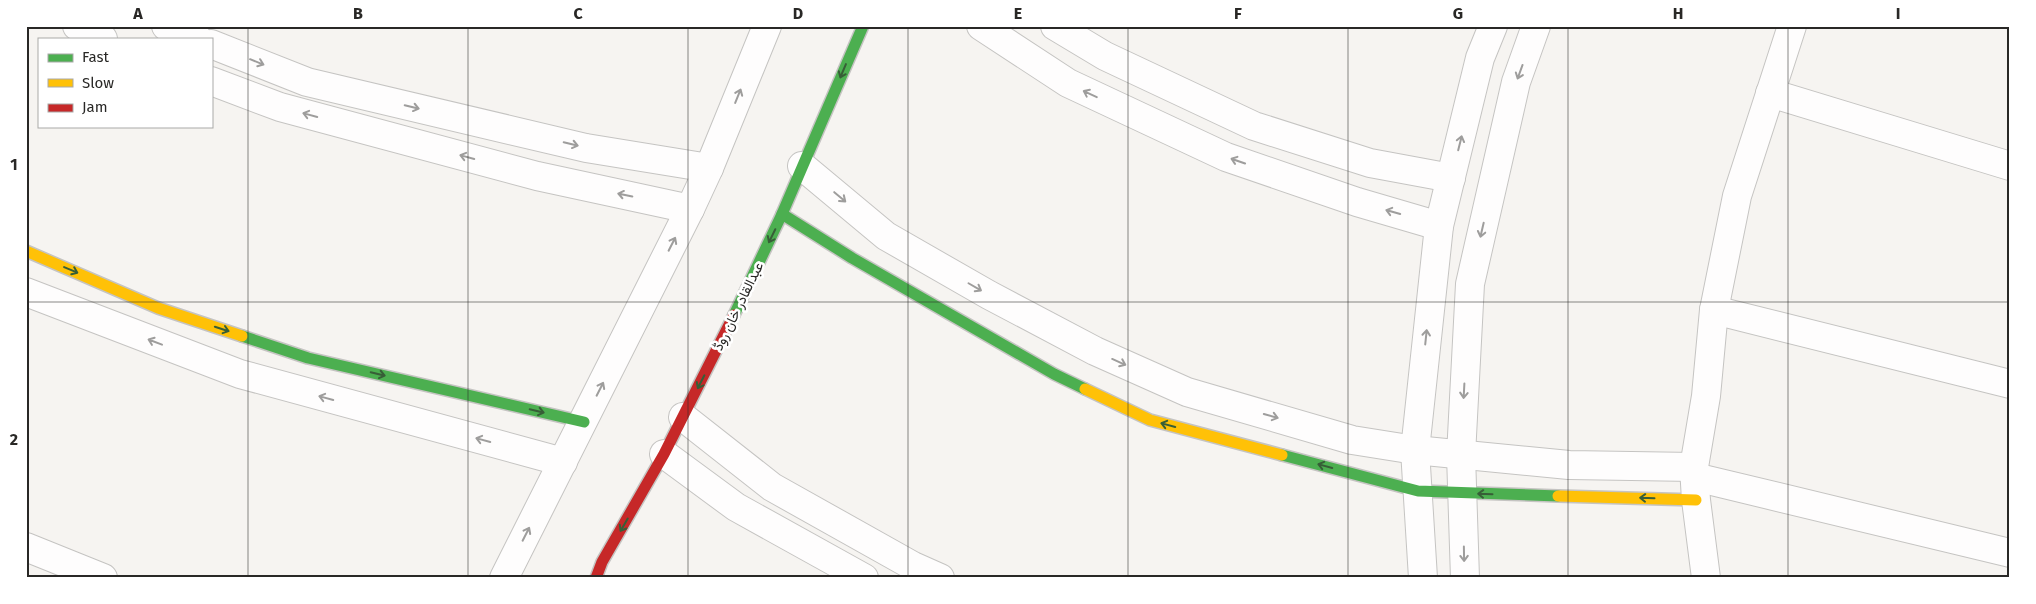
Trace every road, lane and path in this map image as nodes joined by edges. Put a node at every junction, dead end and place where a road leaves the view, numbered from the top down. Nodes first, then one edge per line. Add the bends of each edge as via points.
1 (77, 26) edge
2 (166, 26) edge
3 (767, 26) edge
4 (863, 26) edge
5 (981, 26) edge
6 (1056, 26) edge
7 (1493, 26) edge
8 (1536, 26) edge
9 (1792, 26) edge
10 (102, 38) edge
11 (196, 38) edge
12 (212, 44) edge
13 (212, 81) edge
14 (1770, 93) junction
15 (802, 166) junction
16 (2010, 166) edge
17 (709, 168) junction
18 (1451, 178) junction
19 (690, 209) junction
20 (782, 214) junction
21 (1439, 226) junction
22 (26, 250) edge
23 (26, 292) edge
24 (1714, 310) junction
25 (2010, 384) edge
26 (683, 417) junction
27 (584, 422) junction
28 (1415, 450) junction
29 (664, 454) junction
30 (1461, 454) junction
31 (563, 462) junction
32 (1695, 481) junction
33 (1418, 491) junction
34 (1462, 493) junction
35 (26, 547) edge
36 (2010, 553) edge
37 (103, 578) edge
38 (504, 578) edge
39 (596, 578) edge
40 (864, 578) edge
41 (940, 578) edge
42 (1423, 578) edge
43 (1465, 578) edge
44 (1706, 578) edge

1 - 10 street
2 - 11 street
17 -> 3 street
4 -> 15 street, عبدالقادر خان روڈ
21 -> 5 street via 1357,202 1226,156 1068,83
6 - 18 street via 1104,56 1254,126 1370,163
18 -> 7 street via 1480,58
8 -> 30 street via 1516,82 1470,284
9 - 14 street
12 -> 17 street via 307,82 586,148
19 -> 13 street via 537,176 280,107
14 - 16 street
14 - 24 street via 1737,196
15 - 20 street, عبدالقادر خان روڈ
15 -> 28 street via 886,236 1095,351 1187,392 1352,440
17 - 19 street
18 - 21 street
27 -> 19 street
20 -> 26 street, عبدالقادر خان روڈ
33 -> 20 street via 1150,420 1054,374
28 -> 21 street
22 -> 27 street via 158,308 308,358
31 -> 23 street via 240,374
24 - 25 street
24 - 32 street
26 - 29 street, عبدالقادر خان روڈ
26 - 41 street via 772,487
27 - 31 street
28 - 30 street
28 - 33 street
29 -> 39 street, عبدالقادر خان روڈ
29 - 40 street via 736,507
30 - 32 street
30 - 34 street
38 -> 31 street
32 -> 34 street
32 - 36 street
32 - 44 street
33 - 34 street
33 - 42 street
34 -> 43 street
35 - 37 street

